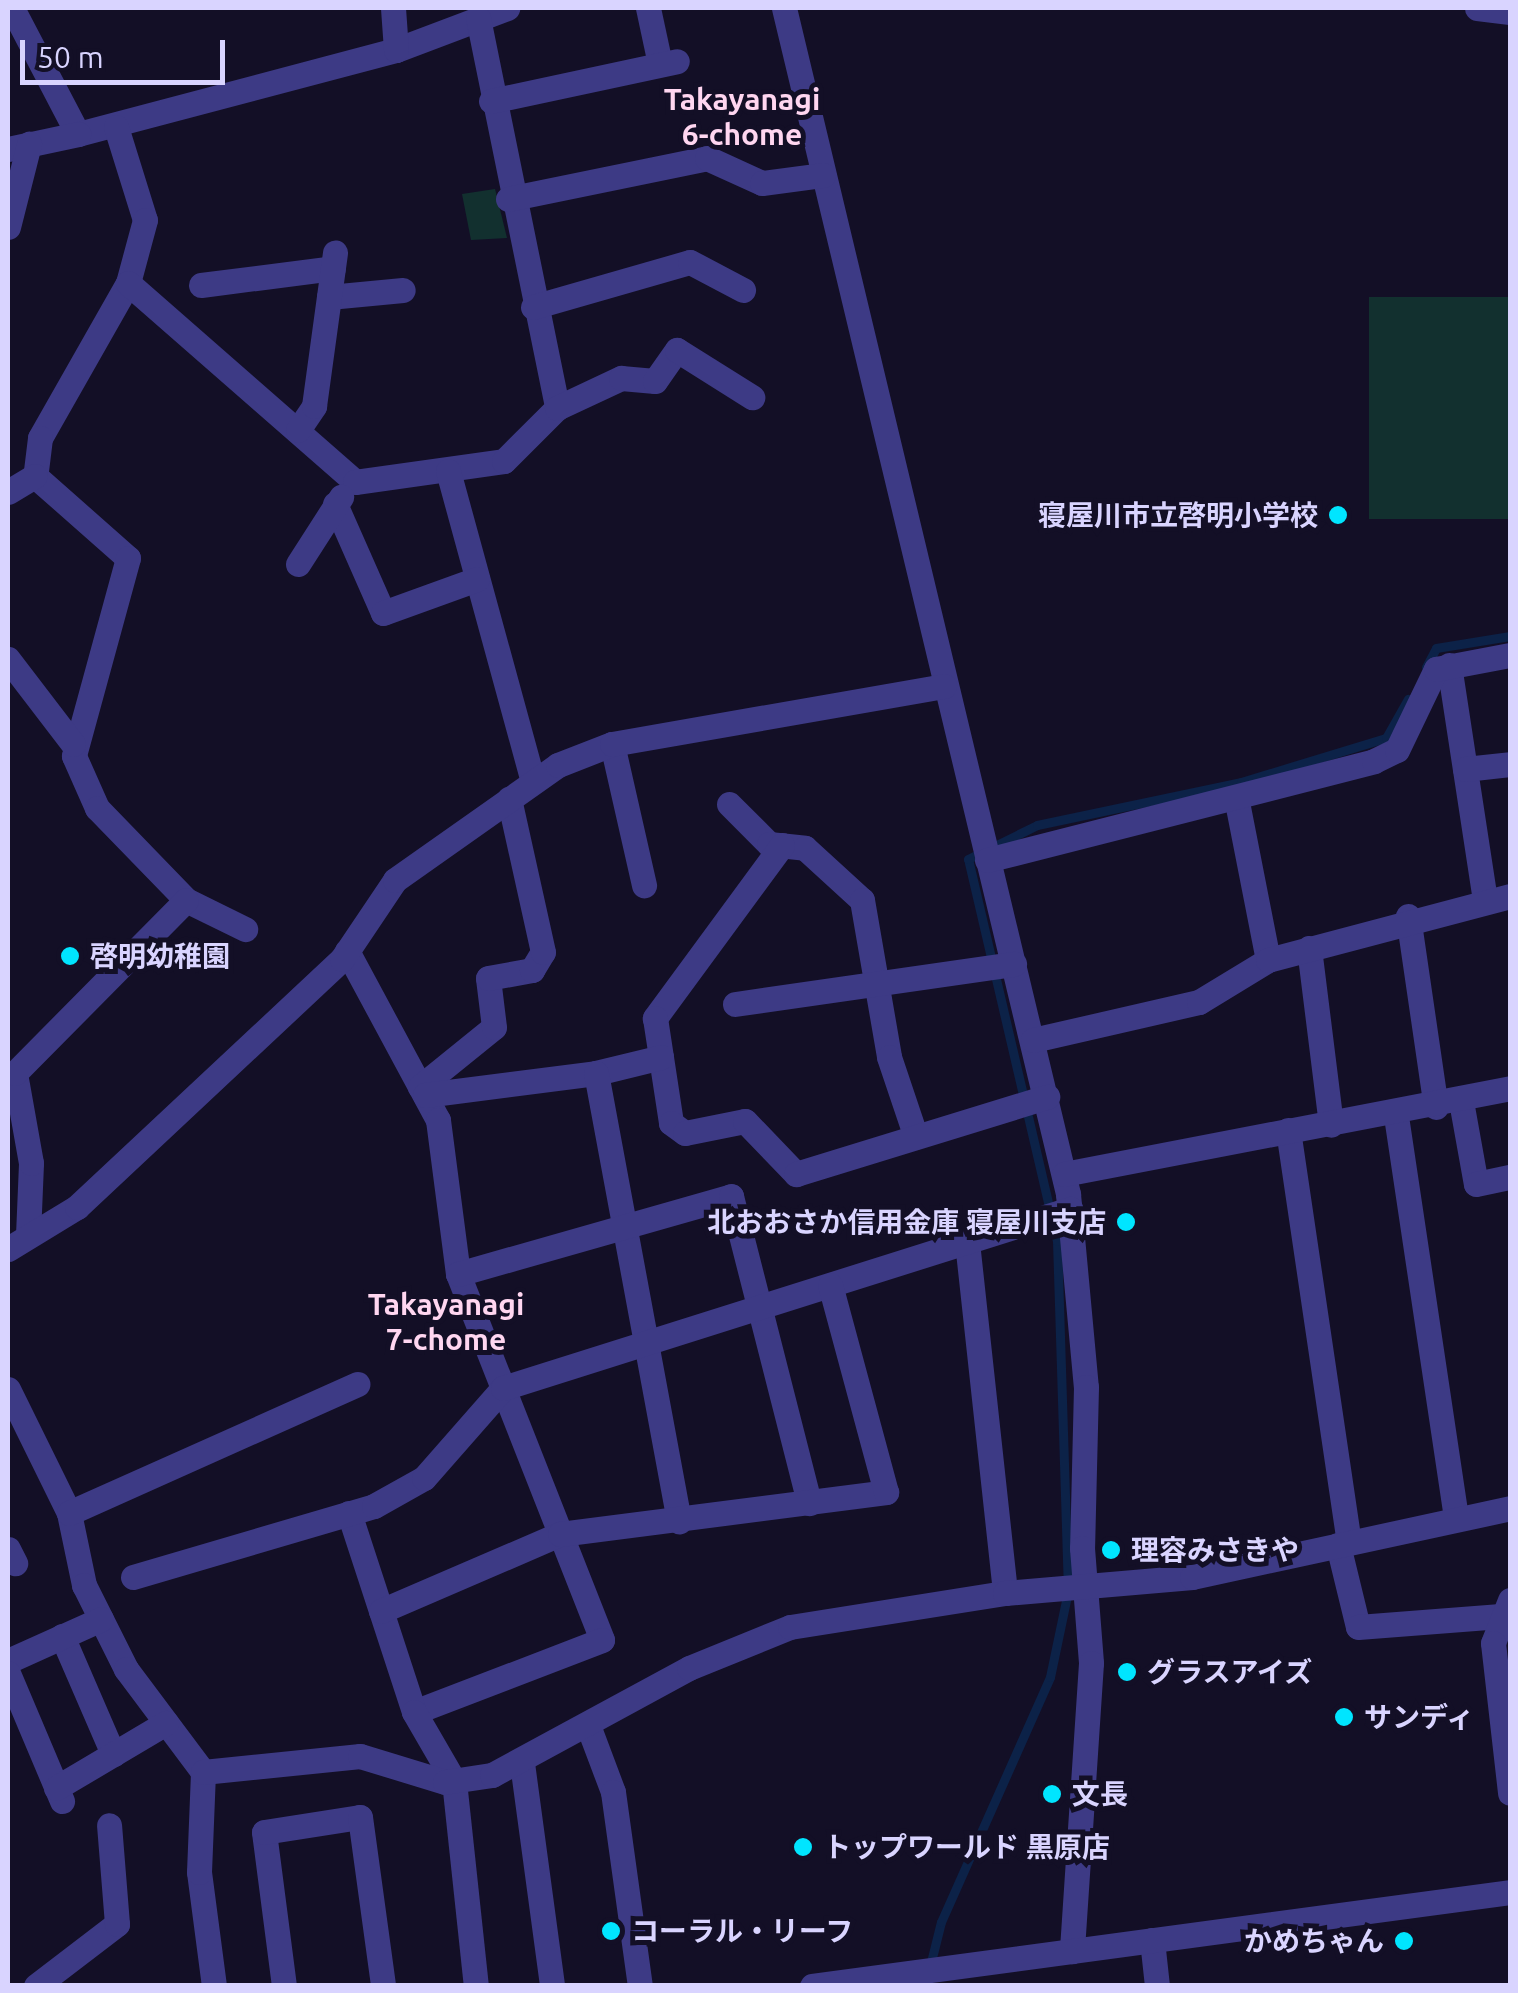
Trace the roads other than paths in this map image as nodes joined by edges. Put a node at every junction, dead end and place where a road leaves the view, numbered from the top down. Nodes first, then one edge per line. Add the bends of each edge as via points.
1 (12, 8) edge
2 (393, 8) edge
3 (507, 8) edge
4 (648, 8) edge
5 (784, 8) edge
6 (1477, 8) edge
7 (1510, 12) edge
8 (478, 18) junction
9 (396, 50) junction
10 (492, 100) junction
11 (116, 127) junction
12 (78, 134) junction
13 (18, 146) edge
14 (823, 175) junction
15 (508, 199) junction
16 (8, 227) edge
17 (128, 282) junction
18 (201, 286) dead end
19 (403, 290) dead end
20 (743, 290) dead end
21 (329, 297) junction
22 (533, 307) junction
23 (752, 397) dead end
24 (557, 408) junction
25 (298, 430) junction
26 (448, 471) junction
27 (35, 476) junction
28 (355, 482) junction
29 (8, 492) edge
30 (335, 504) junction
31 (298, 564) dead end
32 (478, 579) junction
33 (1510, 656) edge
34 (8, 659) edge
35 (1449, 665) junction
36 (944, 686) junction
37 (72, 744) junction
38 (612, 744) junction
39 (1510, 764) edge
40 (1465, 770) junction
41 (534, 782) junction
42 (509, 799) junction
43 (1238, 802) junction
44 (728, 804) dead end
45 (782, 845) junction
46 (985, 851) junction
47 (644, 885) dead end
48 (186, 900) junction
49 (1503, 901) edge
50 (1408, 916) junction
51 (245, 929) dead end
52 (1308, 948) junction
53 (347, 951) junction
54 (1268, 960) junction
55 (999, 966) junction
56 (877, 989) junction
57 (734, 1004) dead end
58 (1033, 1040) junction
59 (661, 1057) junction
60 (596, 1073) junction
61 (1510, 1088) edge
62 (423, 1091) junction
63 (14, 1099) edge
64 (1031, 1102) junction
65 (1449, 1104) junction
66 (1396, 1116) junction
67 (1331, 1124) junction
68 (1288, 1130) junction
69 (916, 1138) junction
70 (1064, 1174) junction
71 (1510, 1177) edge
72 (1057, 1213) junction
73 (624, 1225) junction
74 (18, 1242) edge
75 (967, 1242) junction
76 (458, 1274) junction
77 (830, 1285) junction
78 (764, 1306) junction
79 (647, 1343) junction
80 (357, 1384) dead end
81 (503, 1388) junction
82 (8, 1389) edge
83 (809, 1503) junction
84 (1510, 1508) edge
85 (69, 1513) junction
86 (349, 1513) junction
87 (1456, 1519) junction
88 (679, 1521) junction
89 (560, 1534) junction
90 (1344, 1544) junction
91 (133, 1578) dead end
92 (1073, 1588) junction
93 (1005, 1593) junction
94 (1506, 1608) edge
95 (381, 1611) junction
96 (101, 1619) junction
97 (62, 1636) junction
98 (8, 1661) edge
99 (8, 1673) edge
100 (1504, 1679) edge
101 (414, 1712) junction
102 (166, 1723) junction
103 (589, 1728) junction
104 (113, 1754) junction
105 (522, 1763) junction
106 (203, 1772) junction
107 (454, 1781) junction
108 (1510, 1784) edge
109 (109, 1824) dead end
110 (1510, 1892) edge
111 (1152, 1940) junction
112 (1072, 1951) junction
113 (36, 1986) edge
114 (214, 1986) edge
115 (284, 1986) edge
116 (383, 1986) edge
117 (476, 1986) edge
118 (552, 1986) edge
119 (640, 1986) edge
120 (812, 1986) edge
121 (1157, 1986) edge

1 - 12 street
2 - 9 street
3 - 8 street
4 - 10 street via 669,62
5 - 14 street
6 - 7 street
8 - 9 street
8 - 10 street
9 - 11 street
10 - 15 street
11 - 12 street
11 - 17 street via 145,220
12 - 13 street
13 - 16 street
14 - 15 street via 762,183 707,158
14 - 36 street
15 - 22 street
17 - 25 street
17 - 27 street via 40,438
18 - 21 street via 334,260
19 - 21 street
20 - 22 street via 690,262
21 - 25 street via 314,406
22 - 24 street
23 - 24 street via 676,350 655,381 621,378
24 - 26 street via 504,462
25 - 28 street
26 - 28 street
26 - 32 street
27 - 29 street
27 - 37 street via 128,558
28 - 30 street
30 - 31 street
30 - 32 street via 383,613
32 - 41 street
33 - 35 street
34 - 37 street
35 - 40 street
35 - 43 street via 1436,669 1397,750
36 - 38 street
36 - 46 street
37 - 48 street via 97,808
38 - 41 street
38 - 47 street
39 - 40 street
40 - 49 street
41 - 42 street
42 - 53 street via 394,880
42 - 62 street via 543,952 532,970 488,978 494,1028
43 - 46 street
43 - 54 street
44 - 45 street via 768,844
45 - 56 street via 805,848 862,900
45 - 59 street via 655,1018
46 - 55 street
48 - 51 street
48 - 63 street via 16,1073
49 - 50 street
50 - 52 street
50 - 65 street
52 - 54 street
52 - 67 street
53 - 62 street
53 - 74 street via 77,1207
54 - 58 street via 1199,1002
55 - 56 street
55 - 58 street
56 - 57 street
56 - 69 street
58 - 64 street
59 - 60 street
59 - 69 street via 671,1123 684,1133 745,1122 796,1174
60 - 62 street
60 - 73 street
61 - 65 street
62 - 76 street via 446,1154
63 - 74 street via 31,1163
64 - 69 street
64 - 70 street
65 - 66 street
65 - 71 street via 1476,1184
66 - 67 street
66 - 87 street
67 - 68 street
68 - 70 street
68 - 90 street
70 - 72 street
72 - 75 street
72 - 92 street via 1086,1386
73 - 76 street
73 - 78 street via 731,1196
73 - 79 street
75 - 77 street
75 - 93 street
76 - 81 street
77 - 78 street
77 - 83 street via 886,1492
78 - 79 street
78 - 83 street
79 - 81 street
79 - 88 street
80 - 85 street
81 - 86 street via 424,1478
81 - 89 street
82 - 85 street
83 - 88 street
84 - 87 street
85 - 96 street
86 - 91 street
86 - 95 street
87 - 90 street
88 - 89 street
89 - 95 street
89 - 101 street via 602,1640
90 - 92 street via 1192,1577
90 - 94 street via 1358,1627
92 - 93 street
92 - 112 street via 1092,1663
93 - 103 street via 790,1628 688,1668
94 - 100 street
95 - 101 street
96 - 97 street
96 - 102 street
97 - 98 street
97 - 104 street
99 - 104 street via 59,1794
100 - 108 street
101 - 107 street
102 - 104 street
102 - 106 street
103 - 105 street
103 - 119 street via 613,1792
105 - 107 street
105 - 118 street
106 - 107 street via 360,1756
106 - 114 street via 199,1872
107 - 117 street
109 - 113 street via 117,1924
110 - 111 street
111 - 112 street
111 - 121 street
112 - 120 street
115 - 116 street via 264,1832 360,1817

